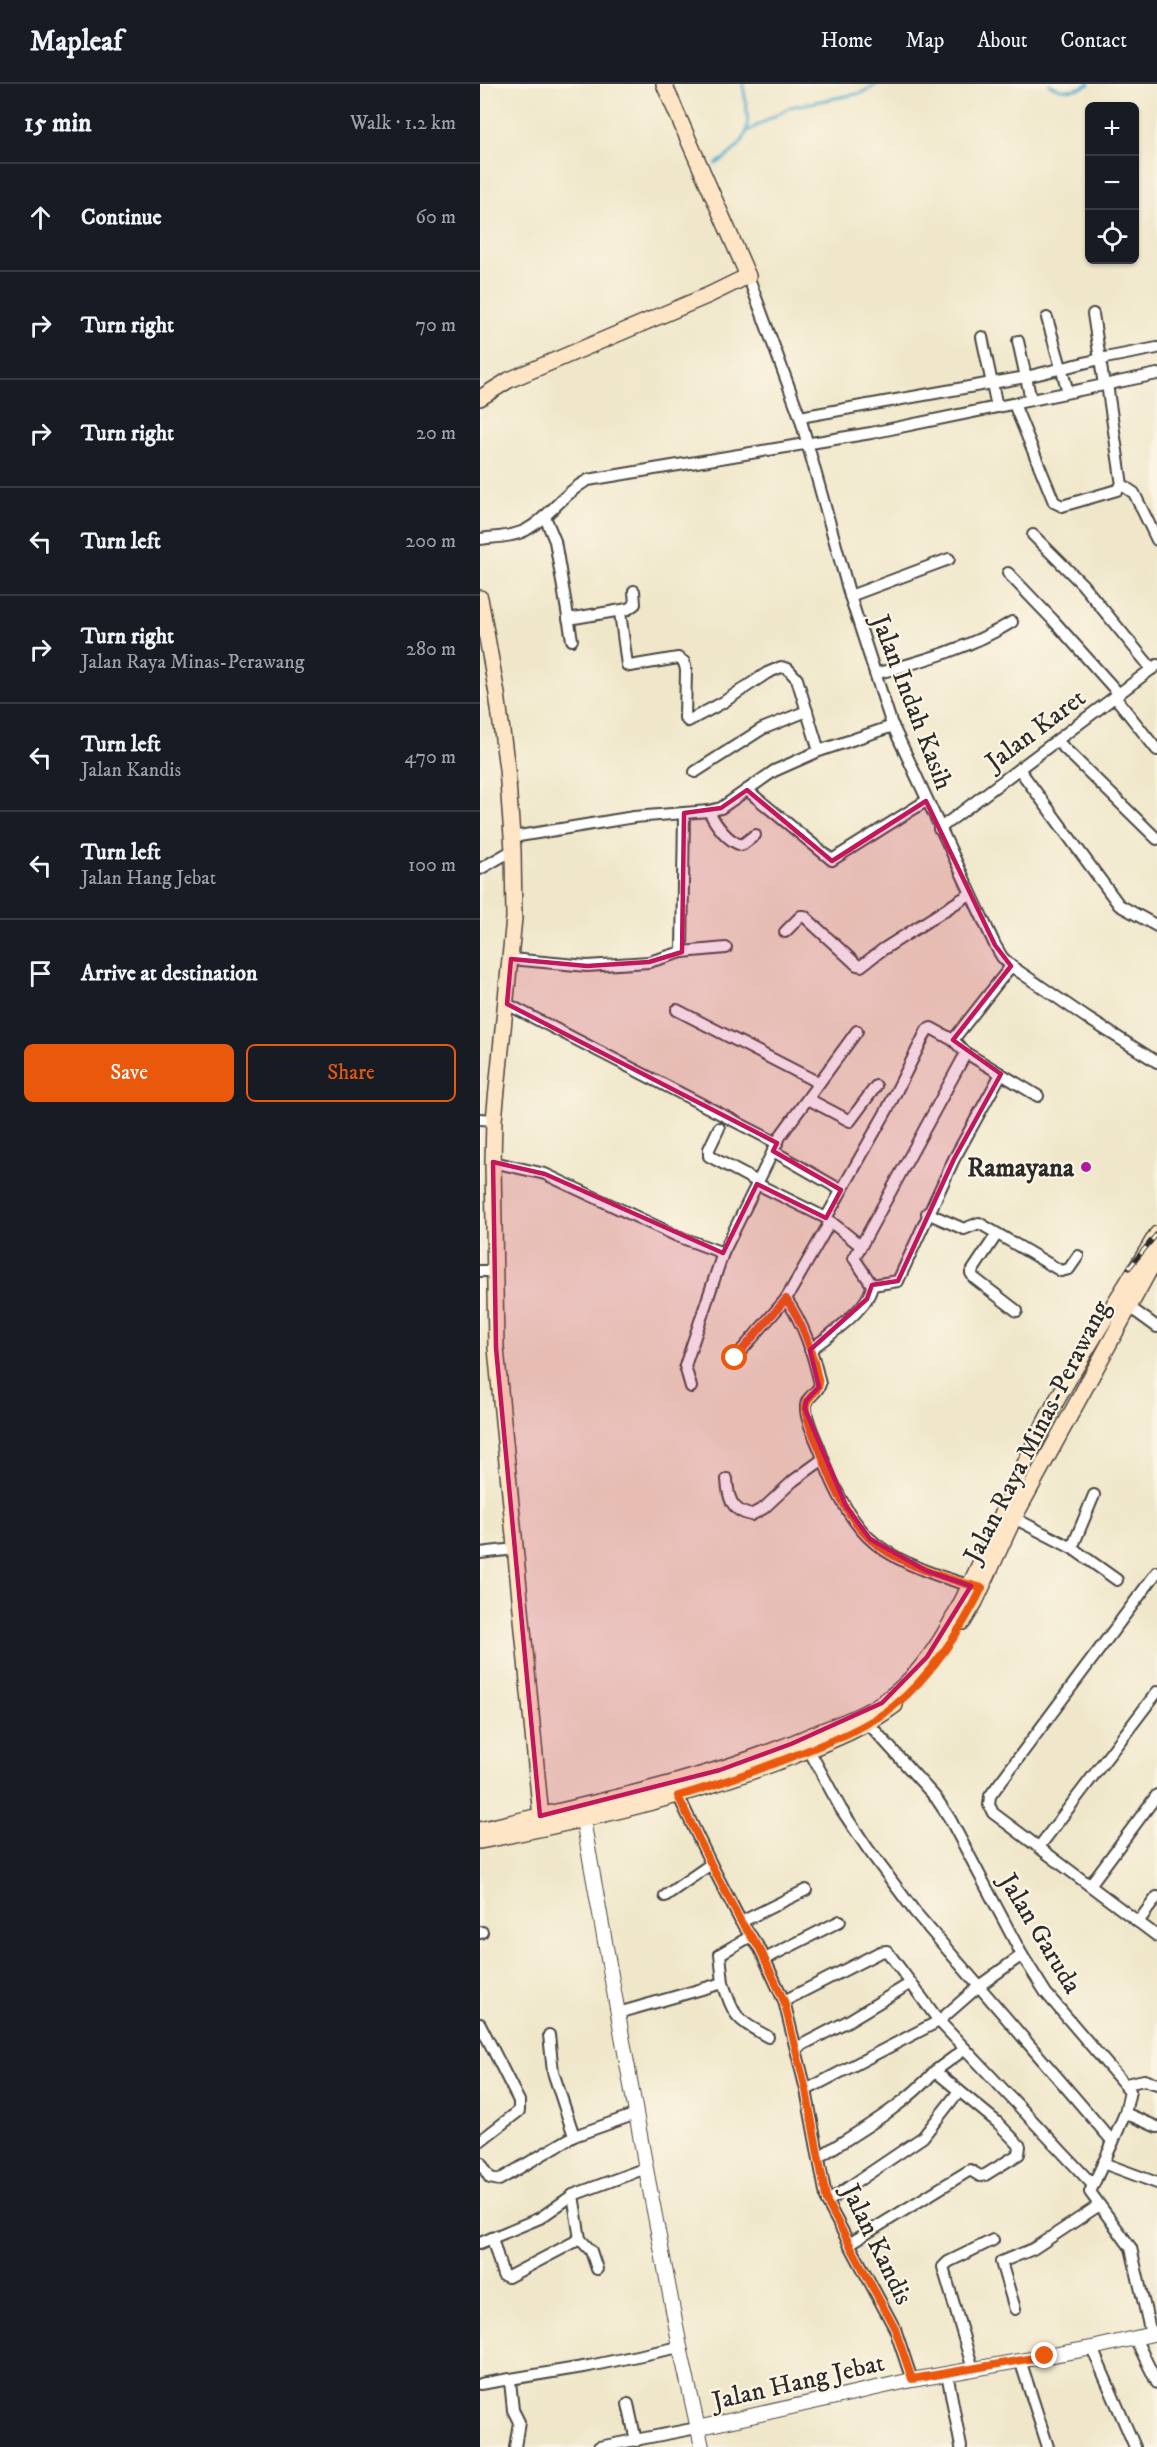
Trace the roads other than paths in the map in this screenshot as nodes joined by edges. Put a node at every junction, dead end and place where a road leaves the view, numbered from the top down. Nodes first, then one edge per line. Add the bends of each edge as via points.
1 (664, 84) edge
2 (748, 276) junction
3 (1093, 314) dead end
4 (1047, 318) dead end
5 (982, 337) dead end
6 (1018, 340) dead end
7 (1157, 348) edge
8 (1100, 359) junction
9 (1061, 369) junction
10 (1157, 374) edge
11 (1026, 377) junction
12 (992, 382) junction
13 (1106, 385) junction
14 (1068, 392) junction
15 (480, 398) edge
16 (1031, 400) junction
17 (1014, 404) junction
18 (997, 407) junction
19 (800, 417) junction
20 (808, 442) junction
21 (1122, 485) junction
22 (545, 516) junction
23 (1033, 535) dead end
24 (480, 539) edge
25 (1157, 540) edge
26 (949, 559) dead end
27 (1008, 573) dead end
28 (634, 591) dead end
29 (849, 596) junction
30 (480, 598) edge
31 (620, 612) junction
32 (568, 619) junction
33 (1012, 622) dead end
34 (572, 640) dead end
35 (1155, 667) edge
36 (875, 674) junction
37 (1117, 696) junction
38 (807, 711) junction
39 (893, 726) junction
40 (1057, 741) junction
41 (1157, 750) edge
42 (819, 751) junction
43 (1019, 769) junction
44 (695, 772) dead end
45 (747, 789) junction
46 (926, 801) junction
47 (709, 812) junction
48 (684, 813) junction
49 (939, 829) junction
50 (755, 835) dead end
51 (1157, 838) edge
52 (513, 843) junction
53 (480, 869) edge
54 (970, 894) junction
55 (1157, 926) edge
56 (786, 932) dead end
57 (726, 948) dead end
58 (682, 952) junction
59 (511, 959) junction
60 (1011, 966) junction
61 (507, 1004) junction
62 (676, 1010) dead end
63 (857, 1031) dead end
64 (952, 1040) junction
65 (966, 1053) junction
66 (1157, 1062) edge
67 (1001, 1074) junction
68 (819, 1083) junction
69 (876, 1086) dead end
70 (1038, 1096) dead end
71 (808, 1099) junction
72 (487, 1120) edge
73 (719, 1128) dead end
74 (775, 1147) junction
75 (493, 1162) junction
76 (758, 1183) junction
77 (841, 1190) junction
78 (927, 1213) junction
79 (828, 1220) junction
80 (997, 1234) junction
81 (1157, 1234) edge
82 (861, 1246) junction
83 (723, 1252) junction
84 (1078, 1256) dead end
85 (1155, 1266) edge
86 (488, 1271) edge
87 (872, 1285) junction
88 (786, 1299) junction
89 (1128, 1306) junction
90 (1017, 1311) dead end
91 (1157, 1327) edge
92 (810, 1350) junction
93 (735, 1358) dead end
94 (691, 1387) dead end
95 (823, 1459) junction
96 (727, 1479) dead end
97 (1094, 1495) dead end
98 (1014, 1518) junction
99 (1072, 1548) junction
100 (515, 1549) junction
101 (480, 1552) edge
102 (1155, 1579) edge
103 (1118, 1580) dead end
104 (976, 1587) junction
105 (1157, 1692) edge
106 (868, 1723) junction
107 (808, 1750) junction
108 (1157, 1795) edge
109 (678, 1796) junction
110 (1153, 1810) edge
111 (582, 1814) junction
112 (541, 1822) junction
113 (480, 1830) edge
114 (480, 1841) edge
115 (1039, 1847) junction
116 (711, 1864) junction
117 (1090, 1885) junction
118 (807, 1890) dead end
119 (665, 1896) dead end
120 (1157, 1897) edge
121 (840, 1921) dead end
122 (741, 1922) junction
123 (1138, 1922) junction
124 (751, 1936) junction
125 (1157, 1936) edge
126 (1022, 1955) junction
127 (765, 1959) junction
128 (723, 1983) junction
129 (911, 1983) junction
130 (979, 1986) junction
131 (784, 2001) junction
132 (618, 2013) junction
133 (939, 2021) junction
134 (480, 2024) edge
135 (549, 2035) dead end
136 (768, 2037) dead end
137 (796, 2048) junction
138 (965, 2049) junction
139 (935, 2071) junction
140 (1126, 2084) junction
141 (1157, 2084) edge
142 (806, 2090) junction
143 (959, 2091) junction
144 (1125, 2113) junction
145 (636, 2114) junction
146 (1157, 2127) edge
147 (574, 2136) junction
148 (480, 2140) edge
149 (1113, 2142) junction
150 (819, 2157) junction
151 (480, 2162) edge
152 (1103, 2163) junction
153 (646, 2168) junction
154 (1157, 2183) edge
155 (1092, 2184) junction
156 (573, 2195) junction
157 (827, 2202) junction
158 (1098, 2206) junction
159 (492, 2238) junction
160 (580, 2239) junction
161 (993, 2240) dead end
162 (480, 2243) edge
163 (849, 2244) junction
164 (597, 2269) dead end
165 (1015, 2309) dead end
166 (1154, 2333) edge
167 (1135, 2338) junction
168 (680, 2347) junction
169 (1092, 2348) junction
170 (1020, 2360) junction
171 (973, 2369) junction
172 (947, 2373) junction
173 (912, 2379) junction
174 (510, 2381) junction
175 (1157, 2383) edge
176 (480, 2384) edge
177 (628, 2404) dead end
178 (697, 2428) junction
179 (636, 2440) junction
180 (515, 2447) edge
181 (599, 2447) edge
182 (702, 2447) edge
183 (961, 2447) edge
184 (1048, 2447) edge
185 (1136, 2447) edge

1 - 2 main road
2 - 15 main road via 509,380
2 - 19 street, Jalan Indah Kasih
3 - 8 street
4 - 9 street
5 - 12 street
6 - 11 street
7 - 8 street
8 - 9 street
8 - 13 street
9 - 11 street
9 - 14 street
10 - 13 street
11 - 12 street
11 - 16 street
12 - 18 street
12 - 19 street
13 - 14 street
13 - 21 street
14 - 16 street
16 - 17 street
17 - 18 street
17 - 21 street via 1057,505 1117,490
18 - 20 street
19 - 20 street, Jalan Indah Kasih
20 - 22 street via 588,480
20 - 29 street, Jalan Indah Kasih
21 - 25 street via 1134,493
22 - 24 street via 525,531
22 - 32 street via 555,542
23 - 35 street
26 - 29 street
27 - 37 street
28 - 31 street via 634,605
29 - 36 street, Jalan Indah Kasih
30 - 52 main road via 497,694
31 - 32 street
31 - 38 street via 628,666 678,658 684,663 688,722 781,667 794,673
32 - 34 street
33 - 36 street via 987,638
35 - 37 street, Jalan Karet
36 - 39 street, Jalan Indah Kasih
37 - 40 street, Jalan Karet
37 - 41 street
38 - 42 street
38 - 44 street via 762,729
39 - 42 street
39 - 46 street, Jalan Indah Kasih
40 - 43 street, Jalan Karet
40 - 51 street
42 - 45 street via 774,771
43 - 49 street, Jalan Karet
43 - 55 street via 1119,905
45 - 46 street via 832,860
45 - 47 street
46 - 49 street, Jalan Indah Kasih
47 - 48 street
47 - 50 street via 716,825 737,844 742,845
48 - 52 street via 634,817
48 - 58 street
49 - 54 street, Jalan Indah Kasih
52 - 53 street
52 - 59 main road
54 - 56 street via 861,966 804,916
54 - 60 street, Jalan Indah Kasih via 995,945
57 - 58 street
58 - 59 street via 649,962 588,966
59 - 61 main road
60 - 64 street
60 - 66 street, Jalan Indah Kasih
61 - 72 main road
61 - 74 street
62 - 68 street
63 - 68 street
64 - 65 street
64 - 77 street via 927,1029
65 - 67 street
65 - 82 street
67 - 70 street
67 - 78 street
68 - 71 street
69 - 71 street via 850,1121
71 - 74 street
72 - 75 main road
73 - 76 street via 709,1156
74 - 76 street
74 - 77 street
75 - 83 street via 545,1174 677,1236
75 - 86 main road
76 - 79 street
76 - 83 street
77 - 79 street
78 - 80 street via 964,1229 977,1222
78 - 87 street via 898,1281
79 - 82 street
79 - 88 street
80 - 84 street via 1061,1271 1069,1269
80 - 90 street via 971,1273
81 - 104 main road, Jalan Raya Minas-Perawang via 1053,1407
82 - 87 street via 854,1256
83 - 94 street via 685,1366
85 - 89 main road, Jalan Raya Minas-Perawang
86 - 100 main road
87 - 92 street via 867,1299
88 - 92 street via 799,1317
88 - 93 street
89 - 91 street
89 - 98 main road, Jalan Raya Minas-Perawang
92 - 95 street via 819,1387 807,1400 805,1409
95 - 96 street via 751,1515 734,1508
95 - 104 street via 846,1506 870,1539 927,1571
97 - 99 street
98 - 99 street
98 - 104 main road, Jalan Raya Minas-Perawang
99 - 103 street
100 - 101 street
100 - 112 main road
102 - 115 street via 990,1796 993,1813
104 - 106 main road, Jalan Raya Minas-Perawang via 965,1619 918,1683
104 - 111 main road, Jalan Raya Minas-Perawang via 906,1683 882,1703 791,1744
105 - 115 street
106 - 107 main road, Jalan Raya Minas-Perawang
106 - 126 street, Jalan Garuda via 950,1819
107 - 109 main road, Jalan Raya Minas-Perawang
107 - 130 street via 868,1850
108 - 110 street
109 - 111 main road, Jalan Raya Minas-Perawang
109 - 116 street, Jalan Kandis
110 - 117 street
111 - 112 main road, Jalan Raya Minas-Perawang
111 - 132 street
112 - 113 main road, Jalan Raya Minas-Perawang
112 - 114 main road, Jalan Raya Minas-Perawang
115 - 117 street
116 - 119 street
116 - 122 street, Jalan Kandis
117 - 123 street
118 - 122 street
120 - 123 street
121 - 127 street
122 - 124 street, Jalan Kandis
123 - 125 street
124 - 127 street, Jalan Kandis
124 - 128 street via 720,1954
126 - 130 street
126 - 140 street, Jalan Garuda via 1046,1993
127 - 131 street, Jalan Kandis
128 - 132 street
128 - 136 street via 733,2013
129 - 131 street via 891,1954 884,1951
129 - 133 street
129 - 137 street
130 - 133 street
130 - 149 street
131 - 137 street, Jalan Kandis
132 - 145 street
133 - 138 street
133 - 142 street
134 - 148 street via 519,2101 519,2110
135 - 147 street via 553,2072
137 - 142 street, Jalan Kandis
138 - 139 street
138 - 155 street
139 - 143 street
139 - 150 street via 897,2106
140 - 141 street via 1144,2080
140 - 144 street via 1130,2091
142 - 150 street, Jalan Kandis
143 - 157 street via 923,2137
143 - 163 street via 1012,2135 1020,2146 1018,2154 982,2176 970,2170
144 - 146 street
144 - 149 street
145 - 147 street
145 - 153 street
147 - 151 street via 499,2180 490,2178
149 - 152 street
150 - 157 street, Jalan Kandis
152 - 154 street
152 - 155 street
153 - 156 street
153 - 168 street
155 - 158 street via 1090,2192
156 - 159 street via 540,2218
156 - 160 street
157 - 163 street, Jalan Kandis
158 - 165 street via 1033,2249 1001,2262
158 - 166 street via 1131,2248
159 - 160 street via 503,2275 508,2277
159 - 162 street
160 - 164 street via 591,2250
161 - 171 street via 943,2268
163 - 173 street, Jalan Kandis via 895,2329
166 - 167 street, Jalan Hang Jebat
167 - 169 street, Jalan Hang Jebat
167 - 175 street
168 - 174 street
168 - 178 street
169 - 170 street, Jalan Hang Jebat
169 - 185 street
170 - 171 street, Jalan Hang Jebat
170 - 184 street
171 - 172 street, Jalan Hang Jebat
172 - 173 street, Jalan Hang Jebat
172 - 183 street
173 - 178 street, Jalan Hang Jebat
174 - 176 street
174 - 180 street via 513,2410 519,2422
177 - 179 street
178 - 179 street
178 - 182 street
179 - 181 street

